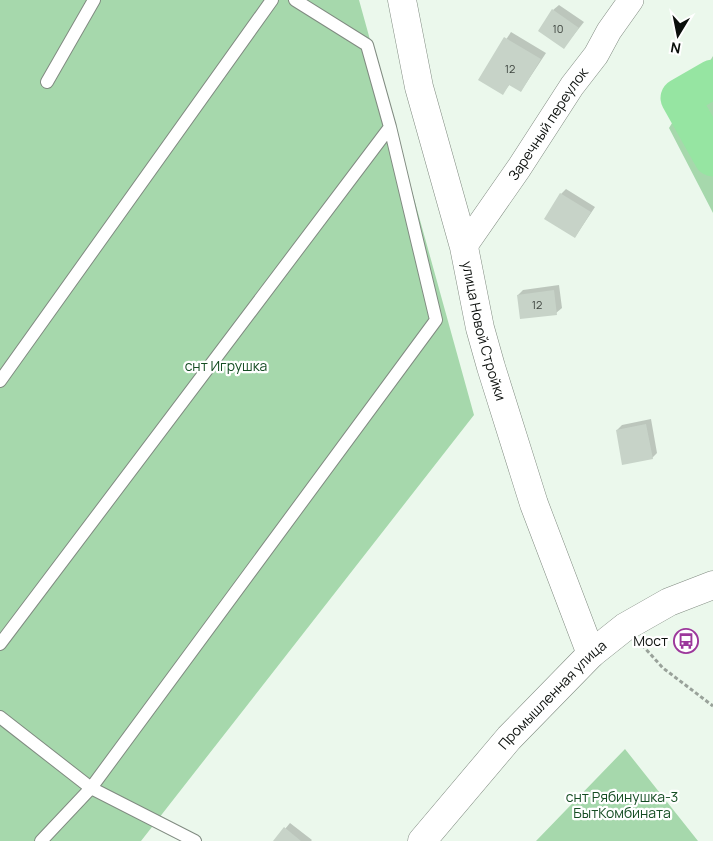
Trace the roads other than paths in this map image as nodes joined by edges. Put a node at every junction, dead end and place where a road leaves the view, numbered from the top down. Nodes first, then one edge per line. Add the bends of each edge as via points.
1 (94, 0) edge
2 (272, 0) edge
3 (295, 0) edge
4 (402, 0) edge
5 (631, 0) edge
6 (47, 82) dead end
7 (390, 127) junction
8 (464, 247) junction
9 (0, 381) edge
10 (713, 584) edge
11 (0, 644) edge
12 (591, 654) junction
13 (0, 717) edge
14 (91, 788) junction
15 (41, 841) edge
16 (195, 841) edge
17 (422, 841) edge

1 - 6 lane
2 - 9 lane
3 - 7 lane via 367,45
4 - 8 street, улица Новой Стройки via 419,87
5 - 8 street, Заречный переулок
7 - 11 lane
7 - 14 lane via 436,320
8 - 12 street, улица Новой Стройки via 480,328 517,450 549,546
10 - 12 street, Промышленная улица via 669,602 625,627
12 - 17 street, Промышленная улица via 509,738
13 - 14 lane
14 - 15 lane
14 - 16 lane

